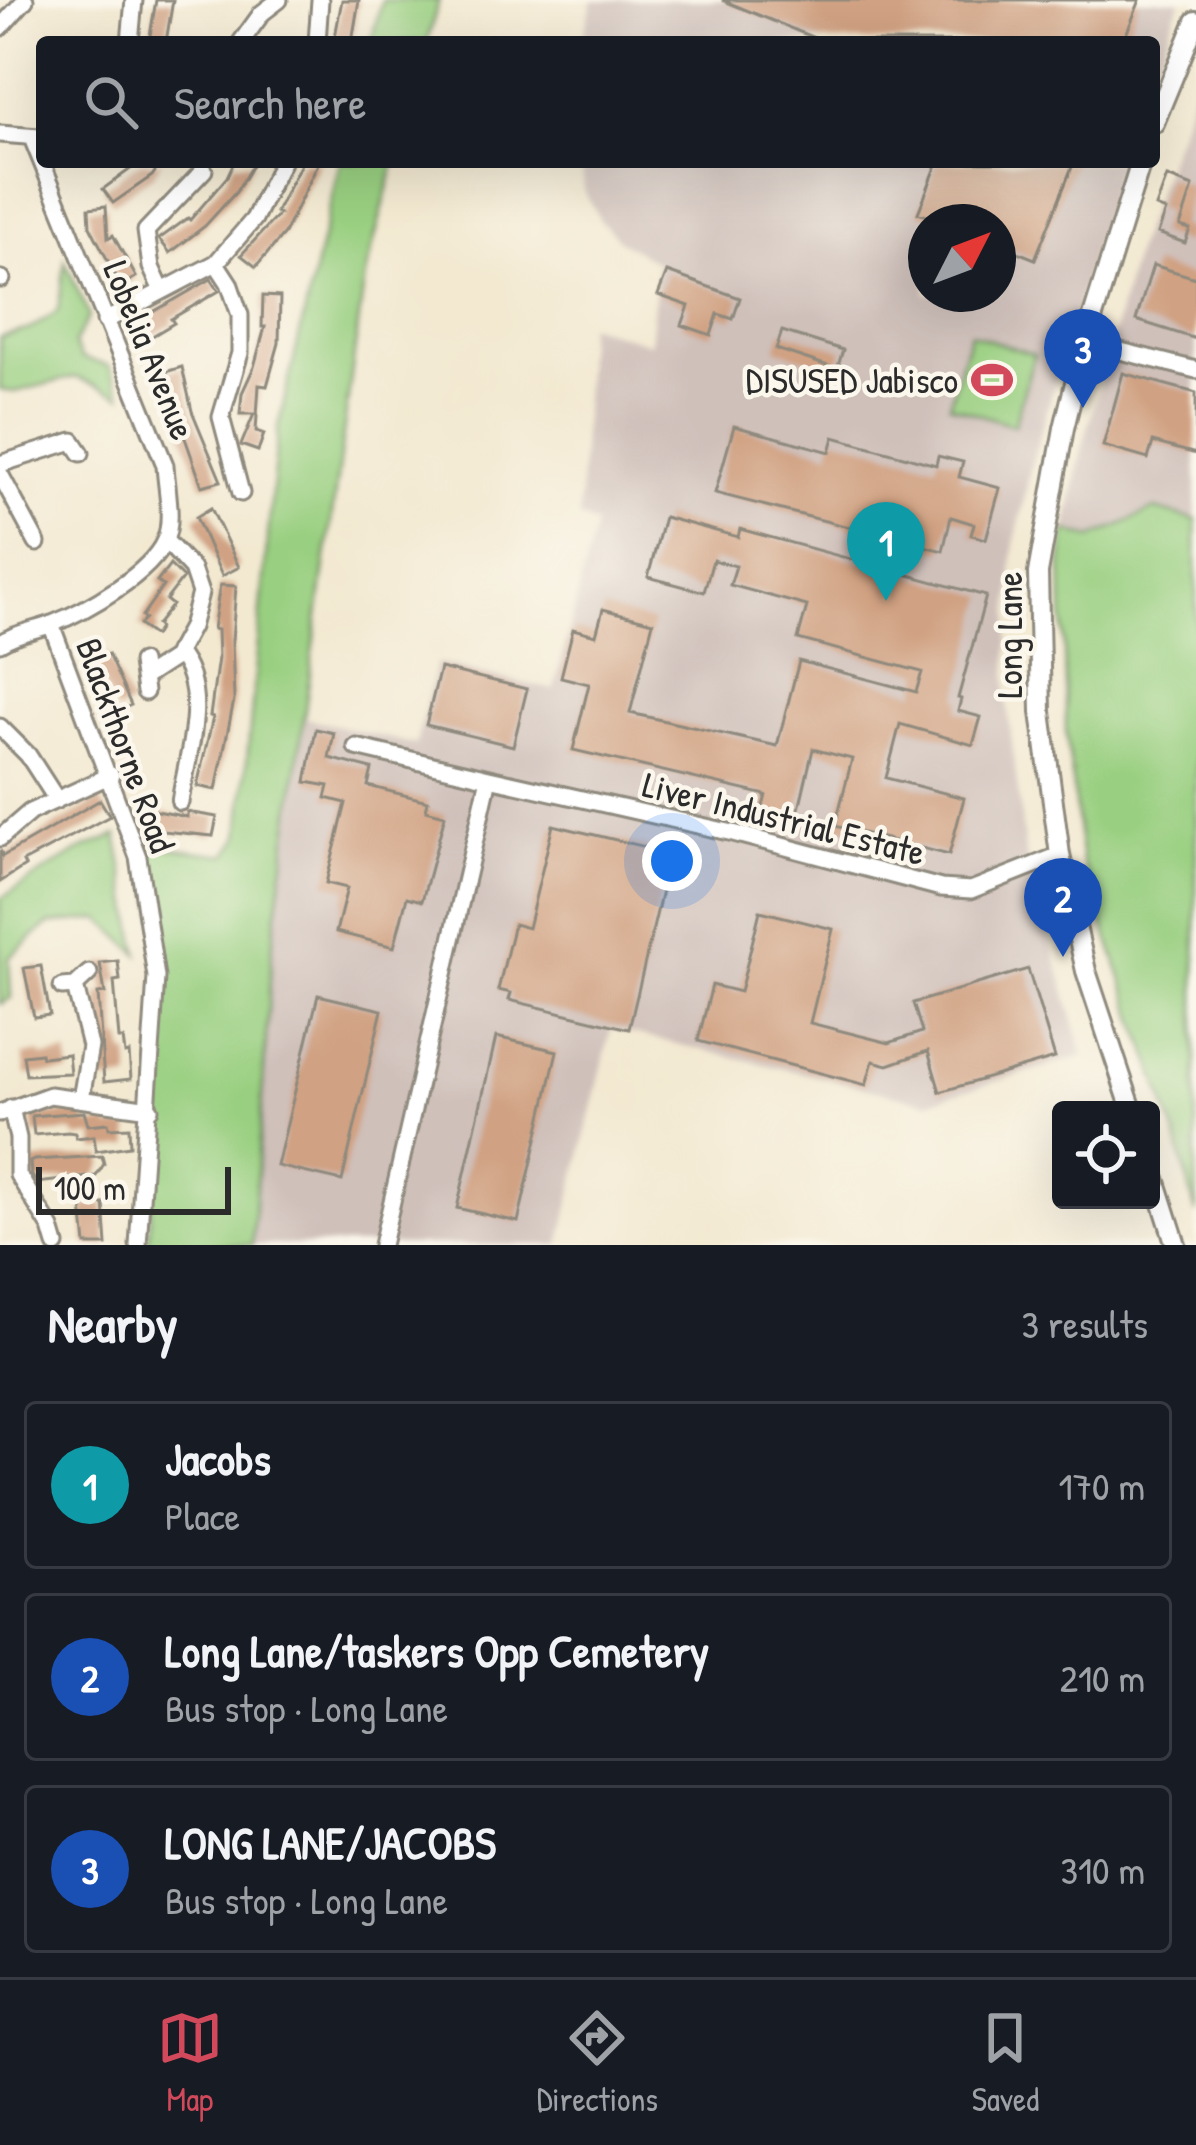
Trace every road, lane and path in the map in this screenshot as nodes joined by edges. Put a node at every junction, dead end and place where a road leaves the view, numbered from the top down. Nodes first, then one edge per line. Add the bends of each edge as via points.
1 (26, 0) edge
2 (134, 0) edge
3 (278, 0) edge
4 (320, 0) edge
5 (1196, 20) edge
6 (0, 28) edge
7 (131, 36) edge
8 (246, 36) edge
9 (317, 36) edge
10 (1160, 108) edge
11 (0, 134) edge
12 (36, 137) edge
13 (48, 168) edge
14 (279, 168) edge
15 (1139, 168) edge
16 (193, 173) dead end
17 (216, 263) junction
18 (162, 291) junction
19 (105, 321) junction
20 (1085, 342) junction
21 (1196, 370) edge
22 (204, 395) dead end
23 (224, 403) junction
24 (81, 453) dead end
25 (0, 464) edge
26 (235, 471) junction
27 (0, 474) edge
28 (257, 474) dead end
29 (241, 493) dead end
30 (165, 540) junction
31 (37, 543) dead end
32 (51, 624) junction
33 (0, 643) edge
34 (177, 652) junction
35 (143, 677) dead end
36 (0, 727) edge
37 (356, 747) dead end
38 (111, 776) junction
39 (489, 778) junction
40 (57, 800) junction
41 (180, 802) dead end
42 (0, 838) edge
43 (1060, 855) junction
44 (88, 973) dead end
45 (81, 1099) junction
46 (1129, 1101) edge
47 (150, 1108) junction
48 (6, 1111) edge
49 (1160, 1194) edge
50 (56, 1245) edge
51 (138, 1245) edge
52 (382, 1245) edge
53 (1176, 1245) edge

1 - 6 street
2 - 7 street
3 - 8 street
4 - 9 street
5 - 10 main road
11 - 12 street
13 - 19 street, Lobelia Avenue
14 - 17 street via 254,219
15 - 20 main road, Long Lane
16 - 18 street via 146,231
17 - 18 street
17 - 23 street via 240,314 240,353
18 - 19 street
19 - 30 street, Lobelia Avenue via 165,465
20 - 21 street
20 - 43 main road, Long Lane via 1038,573 1041,712
22 - 23 street
23 - 26 street
24 - 25 street via 73,441
26 - 28 street
26 - 29 street
27 - 31 street
30 - 32 street via 138,572
30 - 34 street via 192,568 200,593
32 - 33 street
32 - 38 street, Blackthorne Road
34 - 35 street
34 - 41 street via 192,670 196,696
36 - 40 street
37 - 39 street, Liver Industrial Estate
38 - 40 street
38 - 47 street, Blackthorne Road via 138,857 156,976
39 - 43 street, Liver Industrial Estate via 940,888 971,890
39 - 52 street
40 - 42 street
43 - 46 main road, Long Lane via 1086,971
44 - 45 street via 69,987 89,1046
45 - 47 street
45 - 48 street via 50,1095
47 - 51 street, Blackthorne Road
48 - 50 street via 18,1138 18,1175
49 - 53 main road

